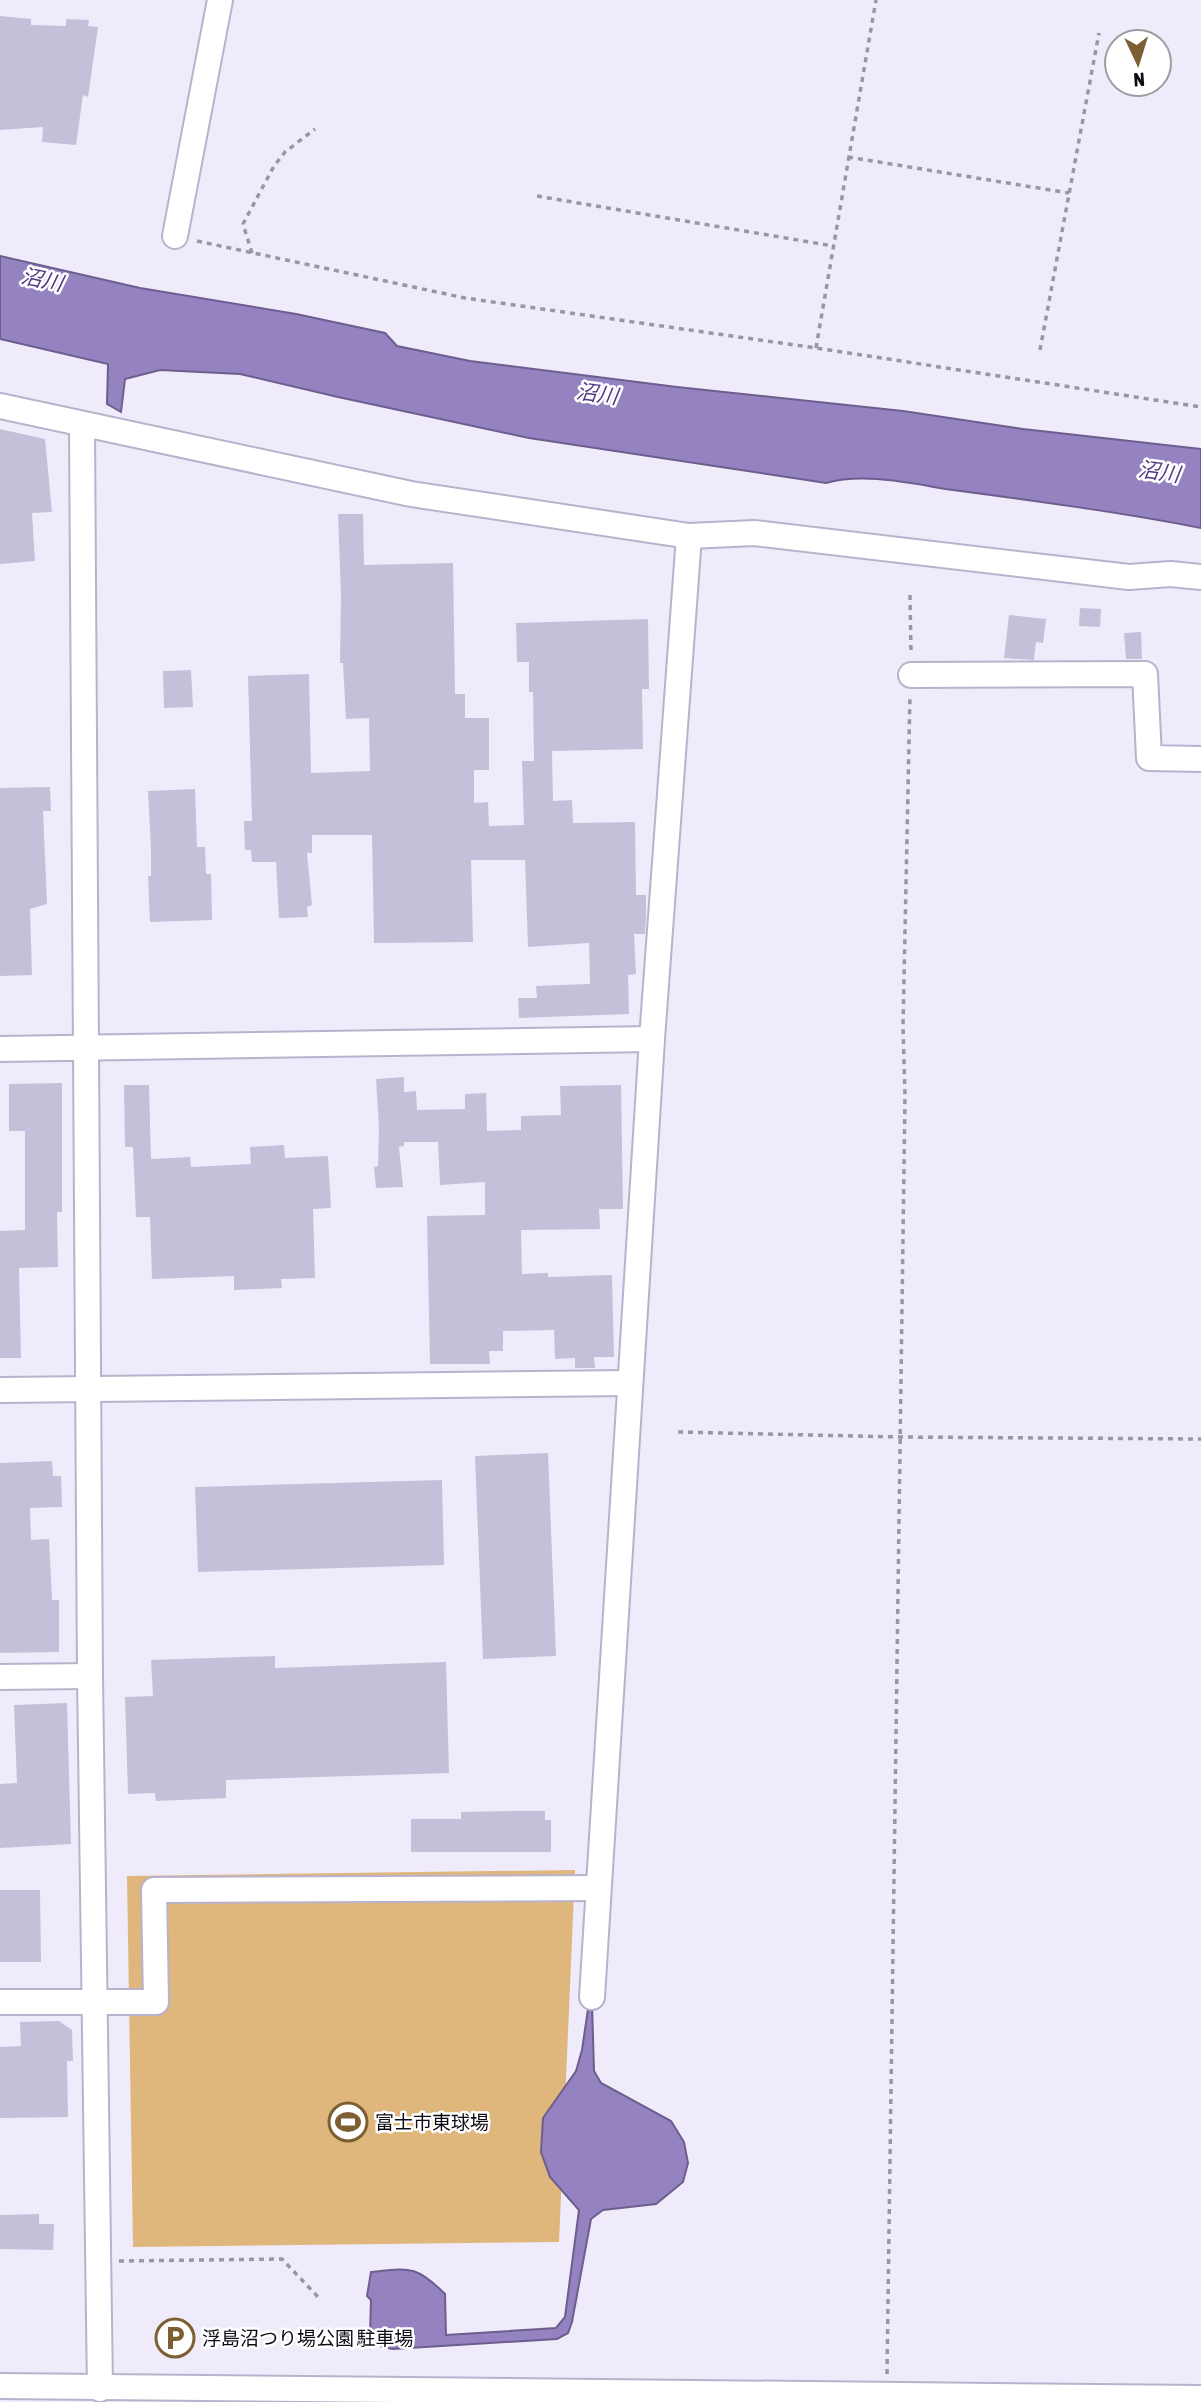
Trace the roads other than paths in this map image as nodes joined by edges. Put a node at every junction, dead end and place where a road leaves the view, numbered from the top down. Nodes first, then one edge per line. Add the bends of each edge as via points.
1 (220, 0) edge
2 (174, 236) road end
3 (0, 405) edge
4 (82, 425) junction
5 (689, 536) junction
6 (1201, 577) edge
7 (911, 675) road end
8 (1201, 758) edge
9 (652, 1039) junction
10 (86, 1047) junction
11 (0, 1049) edge
12 (630, 1383) junction
13 (88, 1389) junction
14 (0, 1390) edge
15 (90, 1676) junction
16 (0, 1677) edge
17 (598, 1888) junction
18 (592, 1997) dead end
19 (95, 2002) junction
20 (0, 2003) edge
21 (0, 2386) edge
22 (100, 2389) junction
23 (139, 2395) edge
24 (1201, 2398) edge

1 - 2 street
3 - 4 street
4 - 5 street via 411,494
4 - 10 street
5 - 6 street via 754,533 1129,577
5 - 9 street
7 - 8 street via 1145,674 1149,758
9 - 10 street
9 - 12 street
10 - 11 street
10 - 13 street
12 - 13 street
12 - 17 street
13 - 14 street
13 - 15 street
15 - 16 street
15 - 19 street
17 - 18 street
17 - 19 street via 154,1890 156,2002
19 - 20 street
19 - 22 street
21 - 22 street
22 - 23 street
23 - 24 street via 887,2393

